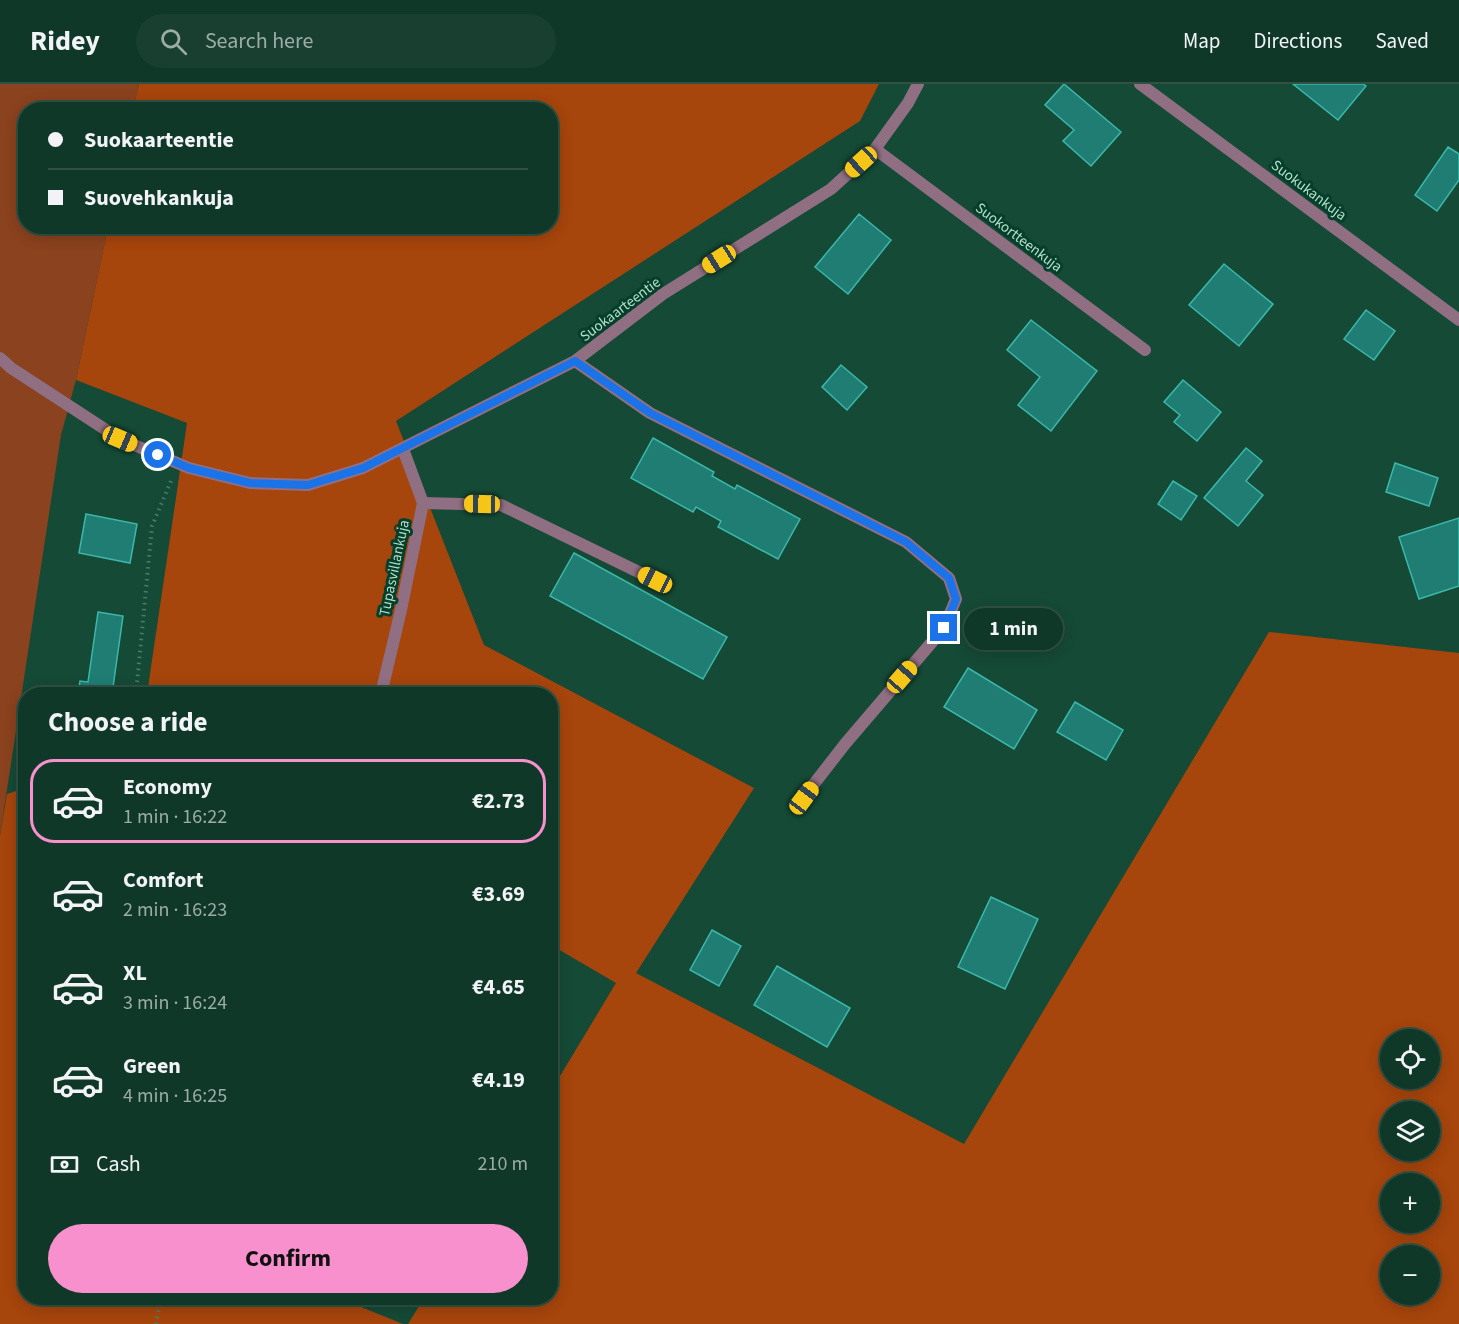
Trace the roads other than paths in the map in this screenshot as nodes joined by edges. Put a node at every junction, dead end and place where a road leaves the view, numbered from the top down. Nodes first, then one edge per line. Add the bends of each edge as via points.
1 (918, 84) edge
2 (1140, 84) edge
3 (876, 148) junction
4 (1459, 320) edge
5 (1144, 350) dead end
6 (0, 358) edge
7 (575, 361) junction
8 (403, 449) junction
9 (423, 503) junction
10 (655, 580) dead end
11 (383, 687) edge
12 (804, 798) dead end

1 - 3 street, Suokaarteentie
2 - 4 street, Suokukankuja
3 - 5 street, Suokortteenkuja
3 - 7 street, Suokaarteentie via 831,189 663,294
6 - 8 street, Suokaarteentie via 120,439 177,463 250,483 308,485 363,468
7 - 8 street, Suokaarteentie
7 - 12 street via 650,413 906,542 949,578 956,599 944,628
8 - 9 street, Tupasvillankuja
9 - 10 street via 501,505
9 - 11 street, Tupasvillankuja

